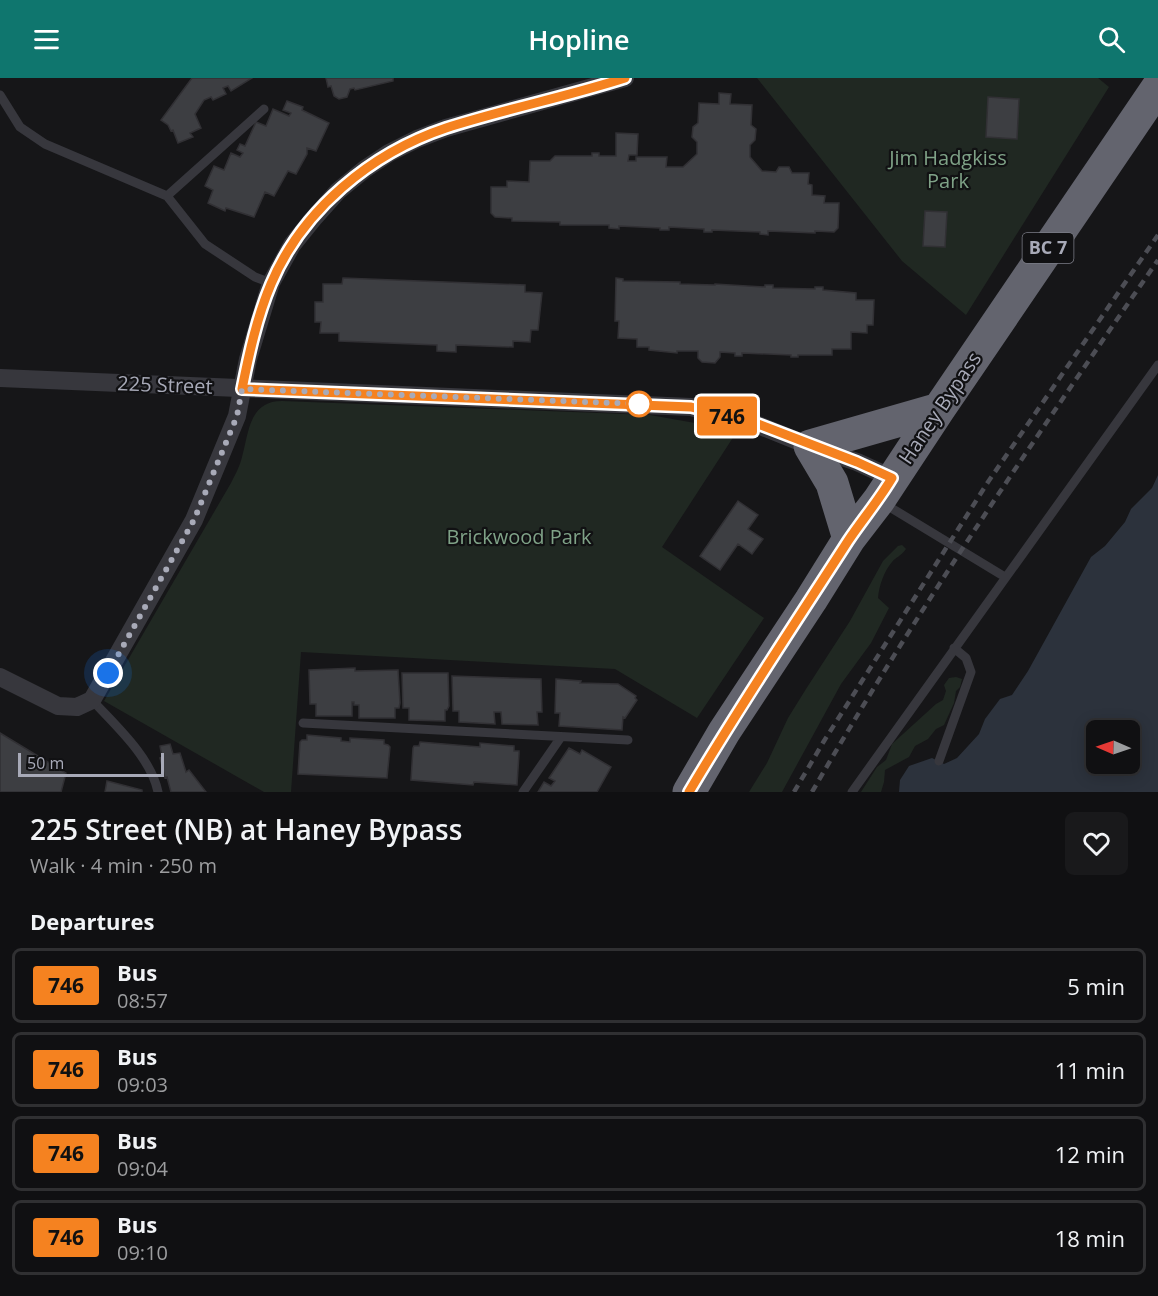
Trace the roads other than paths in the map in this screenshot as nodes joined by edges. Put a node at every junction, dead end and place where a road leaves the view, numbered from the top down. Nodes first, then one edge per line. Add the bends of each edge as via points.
1 (625, 78) edge
2 (1158, 87) edge
3 (0, 95) edge
4 (264, 110) dead end
5 (167, 196) junction
6 (271, 283) junction
7 (1158, 365) edge
8 (0, 378) edge
9 (242, 389) junction
10 (939, 409) junction
11 (810, 446) junction
12 (886, 489) junction
13 (849, 539) junction
14 (1005, 577) junction
15 (954, 648) junction
16 (0, 677) edge
17 (92, 700) junction
18 (303, 723) dead end
19 (561, 737) junction
20 (628, 740) dead end
21 (939, 761) dead end
22 (158, 792) edge
23 (524, 792) edge
24 (689, 792) edge
25 (852, 792) edge

1 - 6 street via 446,128 389,153 338,191 292,245
2 - 10 highway, Haney Bypass / BC 7
3 - 5 lane via 20,127 45,144
4 - 5 lane
5 - 6 lane via 205,244
6 - 9 street
7 - 14 lane
8 - 9 street, 225 Street
9 - 11 street, 225 Street via 691,407 758,424
9 - 17 street via 237,416 194,520
10 - 11 highway
10 - 12 highway, Haney Bypass / BC 7
11 - 12 street, 225 Street via 857,462
11 - 13 highway via 832,483
12 - 13 highway, Haney Bypass / BC 7
12 - 14 lane
13 - 24 highway, Haney Bypass / BC 7
14 - 15 lane
15 - 21 lane via 966,658 970,672
15 - 25 lane
16 - 17 street via 58,706 76,707
17 - 22 lane via 132,743
18 - 19 lane
19 - 20 lane
19 - 23 lane

